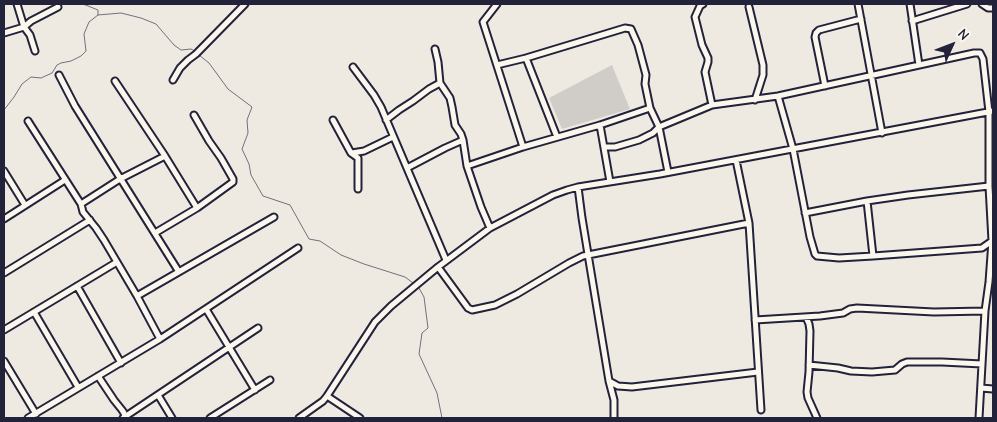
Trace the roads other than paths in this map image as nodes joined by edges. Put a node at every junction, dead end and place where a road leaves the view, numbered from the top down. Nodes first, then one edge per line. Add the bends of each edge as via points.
1 (17, 4) edge
2 (497, 4) edge
3 (703, 4) edge
4 (858, 4) edge
5 (910, 4) edge
6 (967, 4) edge
7 (982, 4) edge
8 (241, 5) edge
9 (58, 7) dead end
10 (749, 7) dead end
11 (993, 8) edge
12 (861, 19) junction
13 (912, 21) junction
14 (24, 28) junction
15 (4, 33) edge
16 (435, 49) dead end
17 (35, 51) dead end
18 (526, 58) junction
19 (497, 65) junction
20 (919, 65) junction
21 (353, 67) dead end
22 (59, 76) dead end
23 (871, 76) junction
24 (173, 80) dead end
25 (115, 81) dead end
26 (440, 83) junction
27 (825, 86) junction
28 (778, 96) junction
29 (755, 100) junction
30 (712, 105) junction
31 (650, 108) junction
32 (991, 112) edge
33 (194, 115) dead end
34 (333, 120) dead end
35 (386, 120) junction
36 (28, 121) dead end
37 (600, 125) junction
38 (659, 127) junction
39 (882, 132) junction
40 (393, 137) junction
41 (557, 137) junction
42 (463, 140) junction
43 (523, 147) junction
44 (604, 147) junction
45 (793, 149) junction
46 (351, 153) junction
47 (165, 156) junction
48 (736, 160) junction
49 (467, 166) junction
50 (407, 168) junction
51 (4, 171) edge
52 (668, 172) junction
53 (991, 178) edge
54 (120, 179) junction
55 (65, 180) junction
56 (610, 182) junction
57 (989, 186) junction
58 (578, 187) junction
59 (358, 189) dead end
60 (867, 201) junction
61 (81, 204) junction
62 (25, 205) junction
63 (197, 208) junction
64 (805, 213) junction
65 (274, 216) dead end
66 (4, 219) edge
67 (90, 220) junction
68 (748, 223) junction
69 (490, 228) junction
70 (992, 228) edge
71 (155, 233) junction
72 (992, 241) junction
73 (298, 248) dead end
74 (982, 248) junction
75 (588, 256) junction
76 (873, 256) junction
77 (446, 260) junction
78 (990, 261) junction
79 (117, 262) junction
80 (438, 267) junction
81 (179, 272) junction
82 (4, 274) edge
83 (991, 282) edge
84 (77, 286) junction
85 (137, 296) junction
86 (206, 309) junction
87 (985, 310) junction
88 (34, 312) junction
89 (806, 317) junction
90 (755, 320) junction
91 (258, 328) dead end
92 (4, 330) edge
93 (160, 339) junction
94 (230, 347) junction
95 (4, 361) edge
96 (121, 363) junction
97 (982, 364) junction
98 (809, 365) junction
99 (758, 372) junction
100 (98, 376) junction
101 (270, 380) dead end
102 (609, 381) junction
103 (618, 386) junction
104 (78, 388) junction
105 (981, 388) junction
106 (993, 389) edge
107 (255, 390) junction
108 (612, 392) junction
109 (158, 395) junction
110 (327, 396) junction
111 (761, 410) dead end
112 (36, 414) junction
113 (28, 418) edge
114 (124, 418) edge
115 (172, 418) edge
116 (210, 418) edge
117 (299, 418) edge
118 (360, 418) edge
119 (614, 418) edge
120 (817, 418) edge
121 (980, 418) edge

1 - 14 street
2 - 19 street via 483,22
3 - 30 street via 696,17 708,58 705,72
4 - 12 street
5 - 13 street
6 - 13 street
7 - 11 street
8 - 24 street via 180,68
9 - 14 street via 30,21
10 - 29 street via 764,64
12 - 23 street
12 - 27 street via 816,33
13 - 20 street
14 - 15 street
14 - 17 street
16 - 26 street
18 - 19 street
18 - 31 street via 631,28 646,75
18 - 41 street
19 - 43 street
20 - 23 street
20 - 32 street via 980,54
21 - 35 street via 378,100
22 - 54 street
23 - 27 street
23 - 39 street
25 - 47 street
26 - 35 street
26 - 42 street via 450,98 455,125
27 - 28 street
28 - 29 street
28 - 45 street
29 - 30 street
30 - 38 street
31 - 37 street
31 - 38 street
32 - 39 street
32 - 53 street
33 - 63 street via 233,180
34 - 46 street
35 - 40 street
36 - 55 street
37 - 41 street
37 - 44 street
38 - 44 street via 639,140
38 - 52 street
39 - 45 street
40 - 46 street via 364,151
40 - 50 street
41 - 43 street
42 - 49 street
42 - 50 street
43 - 49 street
44 - 56 street
45 - 48 street
45 - 64 street
46 - 59 street via 358,158
47 - 54 street
47 - 63 street
48 - 52 street
48 - 68 street
49 - 69 street
50 - 77 street
51 - 62 street
52 - 56 street
53 - 57 street
54 - 61 street
54 - 71 street
55 - 61 street
55 - 62 street
56 - 58 street
57 - 60 street
57 - 70 street
58 - 69 street via 553,195
58 - 75 street
60 - 64 street
60 - 76 street
61 - 67 street
62 - 66 street
63 - 71 street
64 - 76 street via 816,256
65 - 81 street
67 - 79 street
67 - 82 street
68 - 75 street
68 - 90 street
69 - 77 street
70 - 72 street
71 - 81 street
72 - 74 street
72 - 78 street
73 - 86 street
74 - 76 street
74 - 78 street
75 - 80 street via 568,263 495,305 472,310
75 - 102 street
77 - 80 street
78 - 83 street
79 - 84 street
79 - 85 street
80 - 110 street via 375,322
81 - 85 street
83 - 87 street
84 - 88 street
84 - 96 street
85 - 93 street
86 - 93 street
86 - 94 street
87 - 89 street via 934,312 857,308
87 - 97 street
88 - 92 street
88 - 104 street
89 - 90 street
89 - 98 street via 810,331
90 - 99 street
91 - 94 street
93 - 96 street
94 - 107 street
94 - 109 street
95 - 112 street
96 - 100 street
97 - 98 street via 907,362 895,370 872,372
97 - 105 street
98 - 120 street via 807,392
99 - 103 street
99 - 111 street
100 - 104 street
100 - 114 street via 124,413
101 - 107 street
102 - 103 street
102 - 108 street
103 - 108 street
104 - 112 street
105 - 106 street
105 - 121 street
107 - 116 street
108 - 119 street
109 - 114 street
109 - 115 street
110 - 117 street
110 - 118 street
112 - 113 street

